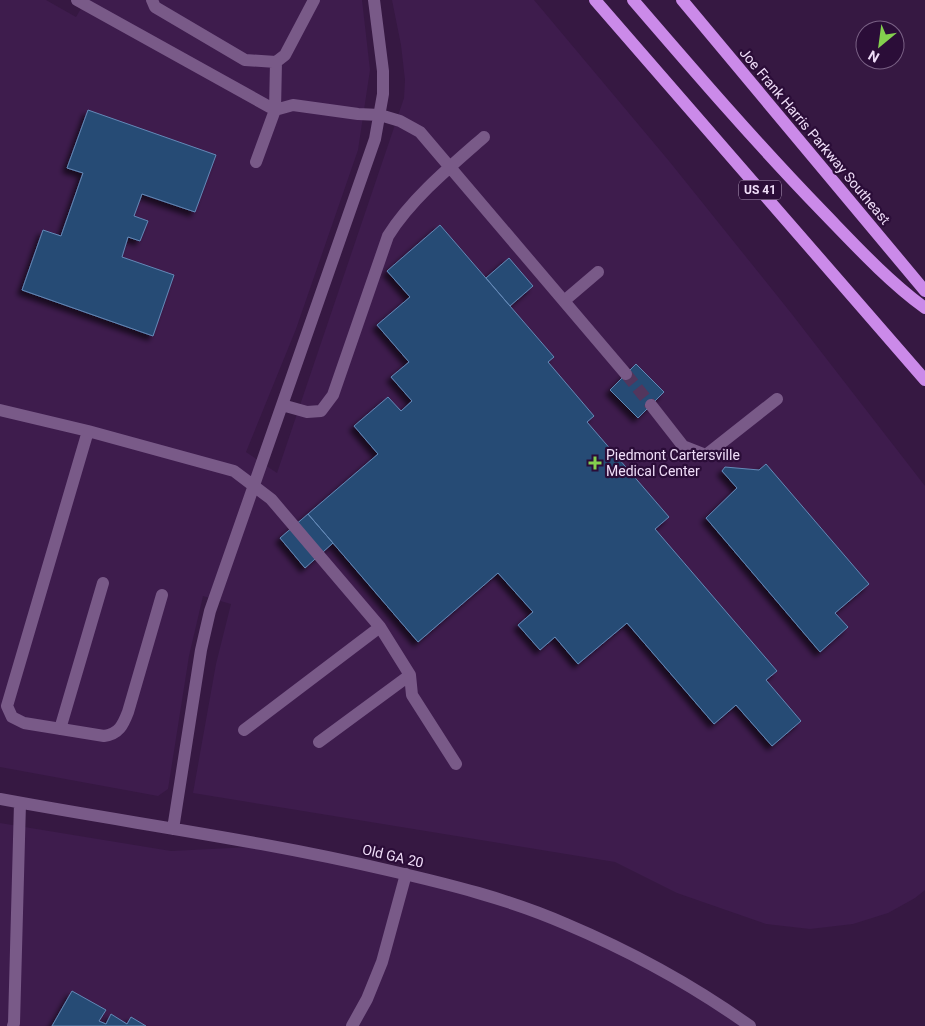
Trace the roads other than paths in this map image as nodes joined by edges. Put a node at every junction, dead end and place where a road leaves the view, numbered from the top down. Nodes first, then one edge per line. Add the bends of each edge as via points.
1 (77, 0) edge
2 (152, 0) edge
3 (314, 0) edge
4 (374, 0) edge
5 (594, 0) edge
6 (633, 0) edge
7 (682, 0) edge
8 (276, 62) junction
9 (275, 110) junction
10 (380, 115) junction
11 (484, 137) dead end
12 (256, 162) dead end
13 (450, 167) junction
14 (902, 264) junction
15 (598, 272) dead end
16 (925, 280) edge
17 (925, 291) edge
18 (564, 301) junction
19 (925, 308) edge
20 (626, 374) tunnel mouth
21 (925, 380) edge
22 (777, 399) dead end
23 (282, 405) junction
24 (651, 405) tunnel mouth
25 (0, 410) edge
26 (88, 430) junction
27 (253, 485) junction
28 (102, 583) dead end
29 (162, 595) dead end
30 (380, 627) junction
31 (410, 676) junction
32 (60, 729) junction
33 (244, 730) dead end
34 (319, 742) dead end
35 (456, 764) dead end
36 (0, 799) edge
37 (20, 803) junction
38 (173, 829) junction
39 (406, 874) junction
40 (13, 1026) edge
41 (352, 1026) edge
42 (750, 1026) edge

1 - 9 street
2 - 8 street via 155,8 245,60
3 - 8 street via 285,54
4 - 10 street via 383,72
5 - 21 main road, US 41
6 - 19 main road via 749,135 869,260
7 - 14 main road, Joe Frank Harris Parkway Southeast
8 - 9 street
9 - 10 street via 293,105
9 - 12 street
10 - 13 street via 420,132
10 - 23 street via 375,139
11 - 13 street
13 - 18 street
13 - 23 street via 398,220 388,236 333,395 321,411 307,412
14 - 16 main road
14 - 17 main road, Joe Frank Harris Parkway Southeast
15 - 18 street
18 - 20 street
22 - 24 street via 706,455 683,446
23 - 27 street
25 - 26 street
26 - 27 street via 234,471
26 - 32 street via 7,706 12,718
27 - 30 street via 271,499
27 - 38 street via 201,650
28 - 32 street
29 - 32 street via 122,728 104,736
30 - 31 street
30 - 33 street
31 - 34 street
31 - 35 street via 412,695
36 - 37 street, Old GA 20
37 - 38 street, Old GA 20
37 - 40 street
38 - 39 street, Old GA 20
39 - 41 street via 382,962
39 - 42 street, Old GA 20 via 463,888 565,923 670,976

